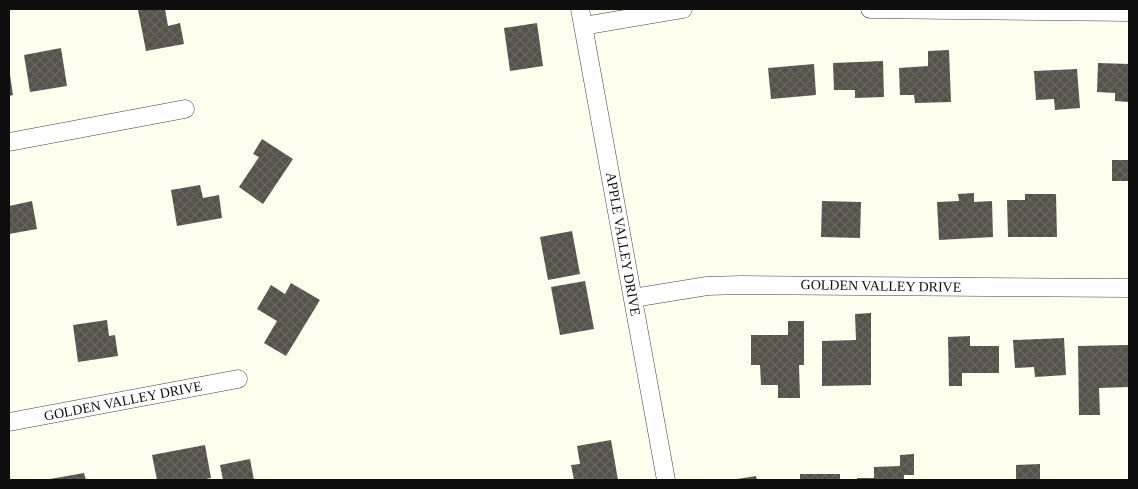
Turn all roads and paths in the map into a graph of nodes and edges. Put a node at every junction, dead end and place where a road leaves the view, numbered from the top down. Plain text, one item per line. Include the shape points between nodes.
1 (580, 9) edge
2 (683, 9) edge
3 (870, 9) edge
4 (1129, 12) edge
5 (583, 26) junction
6 (185, 109) dead end
7 (9, 142) edge
8 (1129, 288) edge
9 (633, 298) junction
10 (238, 379) dead end
11 (9, 422) edge
12 (666, 480) edge

1 - 5 street, APPLE VALLEY DRIVE
2 - 5 street
3 - 4 street
5 - 9 street, APPLE VALLEY DRIVE
6 - 7 street
8 - 9 street, GOLDEN VALLEY DRIVE via 741,285 707,286
9 - 12 street, APPLE VALLEY DRIVE
10 - 11 street, GOLDEN VALLEY DRIVE

